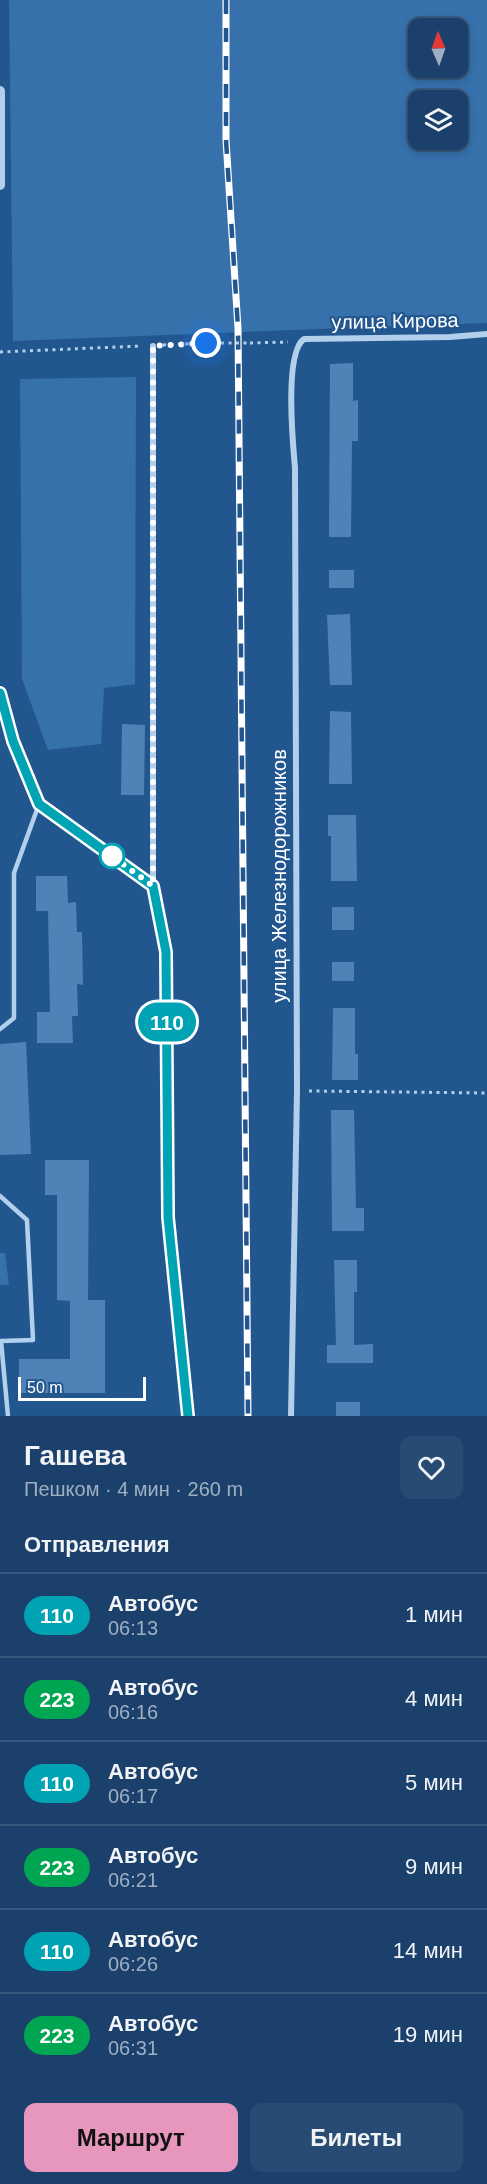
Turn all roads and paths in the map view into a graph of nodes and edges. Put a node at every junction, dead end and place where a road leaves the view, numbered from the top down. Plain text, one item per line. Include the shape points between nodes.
1 (0, 91) edge
2 (1, 128) edge
3 (0, 185) edge
4 (487, 334) edge
5 (304, 339) joint
6 (288, 342) dead end
7 (153, 346) junction
8 (0, 352) edge
9 (0, 693) edge
10 (39, 804) junction
11 (153, 886) junction
12 (0, 1029) edge
13 (297, 1091) junction
14 (487, 1093) edge
15 (0, 1196) edge
16 (8, 1416) edge
17 (188, 1416) edge
18 (291, 1416) edge

1 - 2 street
2 - 3 street
4 - 5 street, улица Кирова
5 - 13 street, улица Железнодорожников via 295,358 291,406 295,468
6 - 7 path, bridge
7 - 8 path
7 - 11 street
9 - 10 street via 13,741
10 - 11 street
10 - 12 lane via 14,873 14,1018
11 - 17 street via 166,952 168,1217
13 - 14 path
13 - 18 street, улица Железнодорожников
15 - 16 lane via 27,1220 33,1340 1,1341

